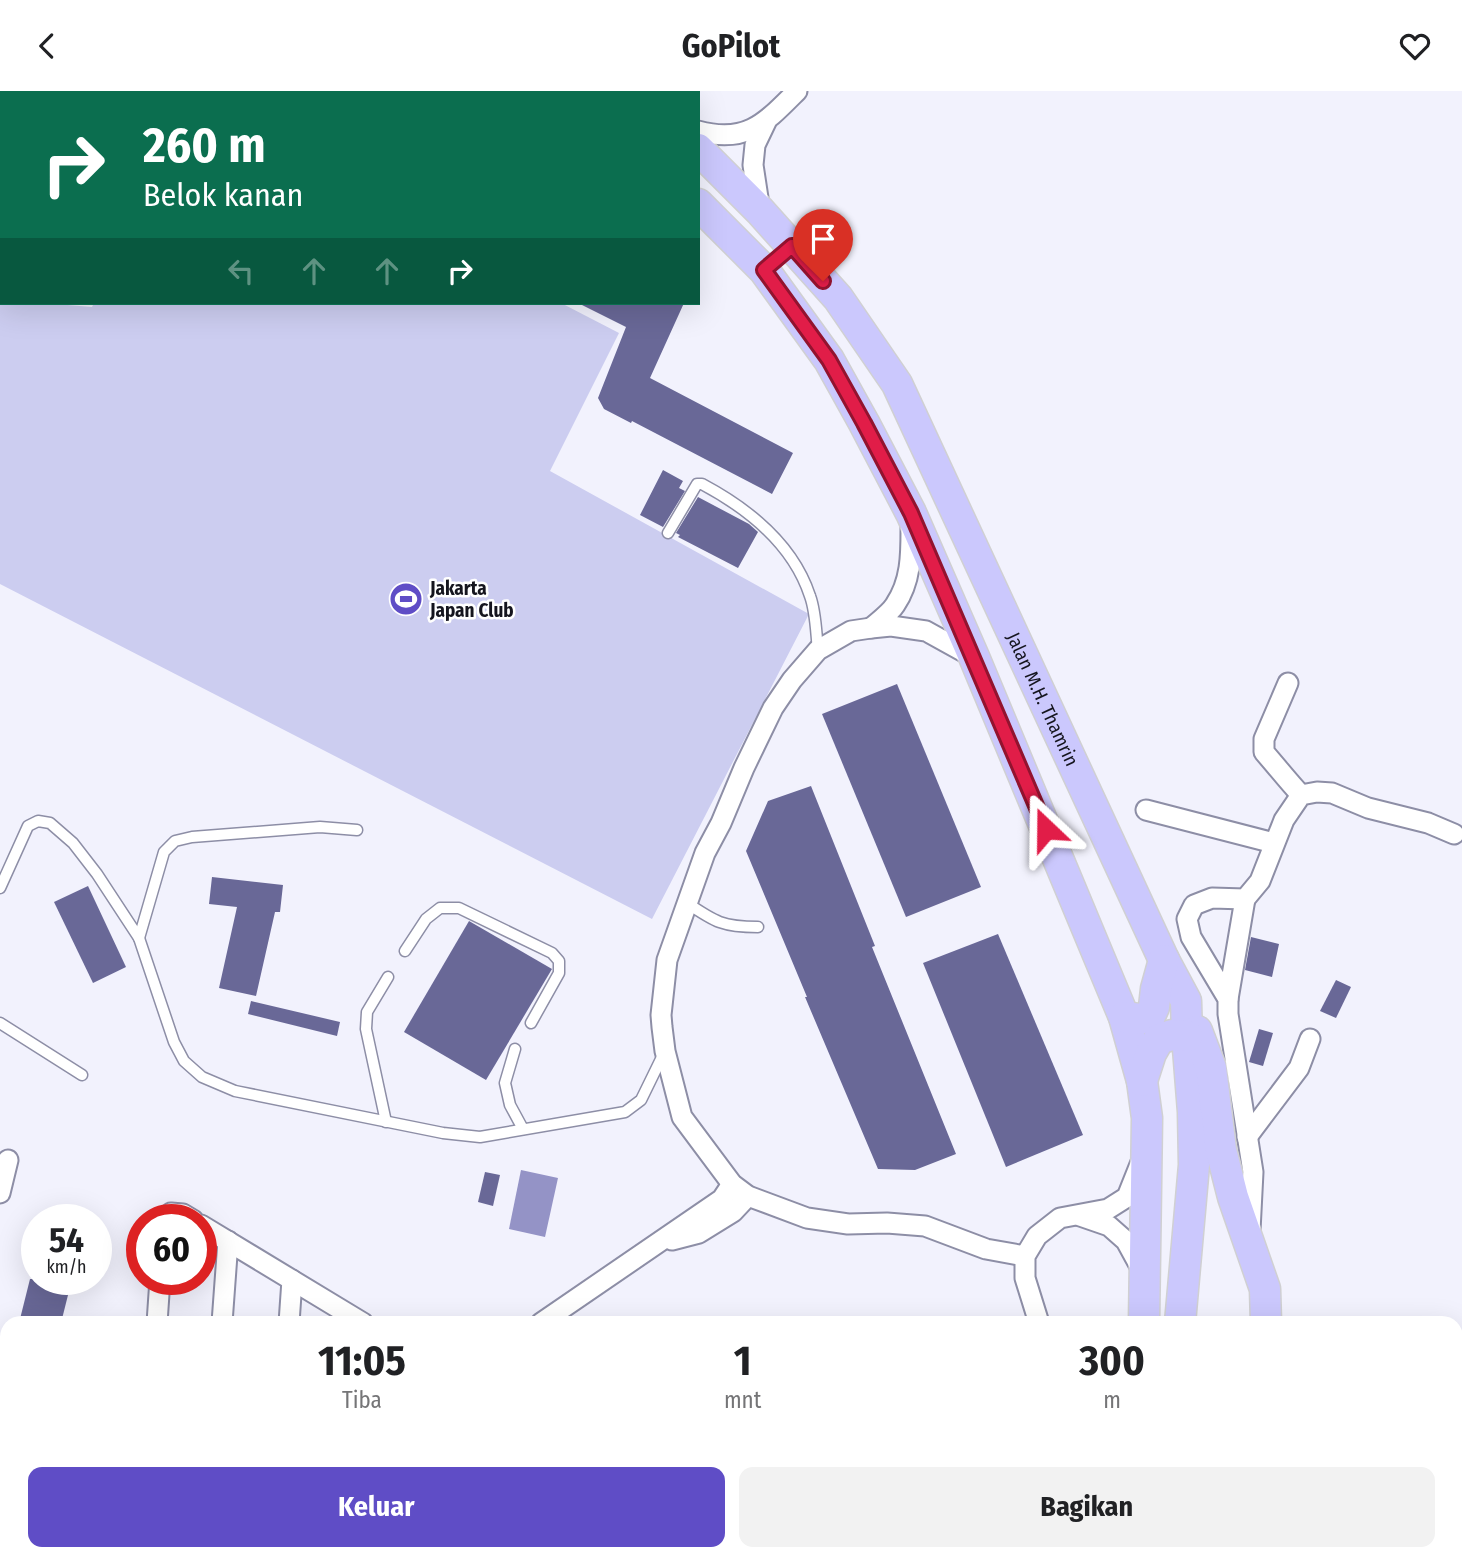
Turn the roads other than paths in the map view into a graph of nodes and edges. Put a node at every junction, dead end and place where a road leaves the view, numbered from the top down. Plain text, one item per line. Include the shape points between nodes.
1 (797, 91) edge
2 (766, 122) junction
3 (700, 132) edge
4 (700, 151) edge
5 (700, 206) edge
6 (760, 211) junction
7 (792, 246) junction
8 (764, 270) junction
9 (911, 513) junction
10 (668, 533) dead end
11 (871, 628) junction
12 (818, 650) junction
13 (974, 657) junction
14 (1288, 683) dead end
15 (1301, 795) junction
16 (1146, 810) dead end
17 (357, 830) dead end
18 (1454, 834) dead end
19 (1274, 842) junction
20 (0, 888) edge
21 (1245, 899) junction
22 (687, 903) junction
23 (758, 927) dead end
24 (139, 938) junction
25 (405, 951) dead end
26 (1164, 960) junction
27 (388, 977) dead end
28 (1228, 999) junction
29 (1186, 1001) junction
30 (1124, 1017) junction
31 (0, 1023) edge
32 (531, 1023) dead end
33 (1187, 1035) junction
34 (1310, 1039) dead end
35 (515, 1049) dead end
36 (665, 1051) junction
37 (82, 1075) dead end
38 (1142, 1080) junction
39 (386, 1122) junction
40 (523, 1129) junction
41 (1247, 1137) junction
42 (1147, 1145) junction
43 (8, 1160) dead end
44 (732, 1184) junction
45 (0, 1193) edge
46 (748, 1196) junction
47 (1079, 1216) junction
48 (217, 1234) edge
49 (228, 1241) junction
50 (658, 1244) junction
51 (1250, 1246) junction
52 (1026, 1256) junction
53 (1146, 1278) junction
54 (292, 1280) junction
55 (159, 1295) edge
56 (157, 1316) edge
57 (223, 1316) edge
58 (289, 1316) edge
59 (351, 1316) edge
60 (551, 1316) edge
61 (1037, 1316) edge
62 (1138, 1316) edge
63 (1144, 1316) edge
64 (1181, 1316) edge
65 (1266, 1316) edge

1 - 2 street
2 - 3 street via 743,133
2 - 6 street via 755,145 753,165
4 - 6 main road, Jalan M.H. Thamrin
5 - 8 main road
6 - 7 main road, Jalan M.H. Thamrin
7 - 8 main road
7 - 26 main road, Jalan M.H. Thamrin via 838,298 897,384
8 - 9 main road via 829,360
9 - 11 street via 907,583 895,606
9 - 13 main road
10 - 12 lane via 697,484 758,521 793,562 811,597
11 - 12 street via 851,631
11 - 13 street via 926,631
12 - 22 street via 773,708 705,853
13 - 30 main road
14 - 15 street via 1264,739 1264,753
15 - 18 street via 1332,793
15 - 19 street
16 - 19 street
17 - 24 lane via 320,827 174,841 164,852
19 - 21 street via 1260,881
20 - 24 lane via 28,826 38,821 50,823 97,874
21 - 28 street
21 - 28 street via 1212,898 1194,905 1187,919 1191,937
22 - 23 lane via 713,921
22 - 36 street via 667,960 661,1014
24 - 39 lane via 174,1042 184,1061 202,1077 235,1091
25 - 32 lane via 426,919 440,908 459,908 552,953 559,961 559,974
26 - 29 main road, Jalan M.H. Thamrin
26 - 30 main road via 1150,1016
27 - 39 lane via 368,1012 366,1029
28 - 41 street
29 - 33 main road, Jalan M.H. Thamrin
29 - 51 main road via 1211,1068 1221,1150
30 - 38 main road
31 - 37 lane
33 - 38 main road via 1159,1039
33 - 64 main road, Jalan M.H. Thamrin via 1194,1165
34 - 41 street via 1299,1068
35 - 40 lane via 505,1083
36 - 40 lane via 641,1100 625,1112
36 - 44 street via 682,1117
38 - 42 main road
39 - 40 lane via 481,1137
41 - 51 street via 1252,1172
42 - 47 street via 1127,1197 1108,1209
42 - 53 main road
43 - 45 street
44 - 46 street
44 - 50 street via 722,1199
46 - 50 street via 733,1212 699,1233
46 - 52 street via 807,1218 925,1226 986,1249
47 - 52 street via 1060,1218 1037,1236
47 - 53 street via 1109,1226 1126,1241
48 - 49 street
49 - 54 street
49 - 57 street
50 - 60 street
51 - 65 main road via 1265,1289
52 - 61 street via 1025,1278
53 - 62 main road
53 - 63 main road
54 - 58 street
54 - 59 street
55 - 56 street

